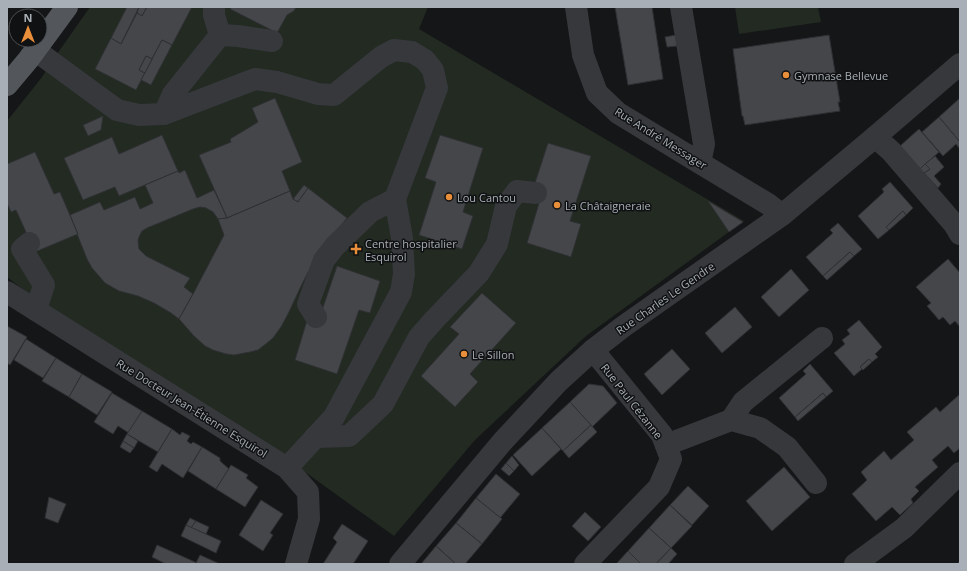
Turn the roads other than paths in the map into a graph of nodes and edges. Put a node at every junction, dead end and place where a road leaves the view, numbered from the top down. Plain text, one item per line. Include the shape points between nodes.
1 (67, 7) edge
2 (214, 7) edge
3 (576, 7) edge
4 (681, 7) edge
5 (220, 35) junction
6 (272, 41) dead end
7 (35, 50) junction
8 (960, 64) edge
9 (7, 85) edge
10 (164, 114) junction
11 (875, 137) junction
12 (700, 164) junction
13 (536, 193) dead end
14 (394, 199) junction
15 (782, 215) junction
16 (960, 234) edge
17 (29, 243) dead end
18 (7, 292) edge
19 (36, 310) junction
20 (316, 317) dead end
21 (822, 338) dead end
22 (593, 350) junction
23 (731, 420) junction
24 (315, 438) junction
25 (666, 446) junction
26 (287, 468) junction
27 (960, 472) edge
28 (816, 483) dead end
29 (296, 564) edge
30 (400, 564) edge
31 (585, 564) edge
32 (855, 564) edge

1 - 7 main road
2 - 5 street
3 - 12 street, Rue André Messager via 583,55 597,93 618,113
4 - 12 street via 704,144
5 - 6 street
5 - 10 street via 173,94
7 - 9 main road
7 - 10 street via 117,110 139,115
8 - 11 street, Rue Charles Le Gendre
10 - 14 street via 255,79 334,96 381,57 394,50 412,52 425,60 433,70 437,88
11 - 15 street, Rue Charles Le Gendre
11 - 16 street via 891,151
12 - 15 street, Rue André Messager
13 - 24 street via 517,191 506,206 497,244 479,273 419,337 383,404 349,436
14 - 20 street via 370,212 324,260 308,304
14 - 24 street via 402,238 404,274 401,292 334,417
15 - 22 street, Rue Charles Le Gendre
17 - 19 street via 22,249 44,285
18 - 19 street, Rue Docteur Jean-Étienne Esquirol
19 - 26 street, Rue Docteur Jean-Étienne Esquirol
21 - 23 street via 743,402
22 - 25 street, Rue Paul Cézanne via 662,435
22 - 30 street, Rue Charles Le Gendre via 559,381 502,441
23 - 25 street
23 - 28 street via 760,428 787,447
24 - 26 street
25 - 31 street, Rue Paul Cézanne via 671,459 660,487
26 - 29 street, Rue Docteur Jean-Étienne Esquirol via 308,492 309,519
27 - 32 street via 904,528

